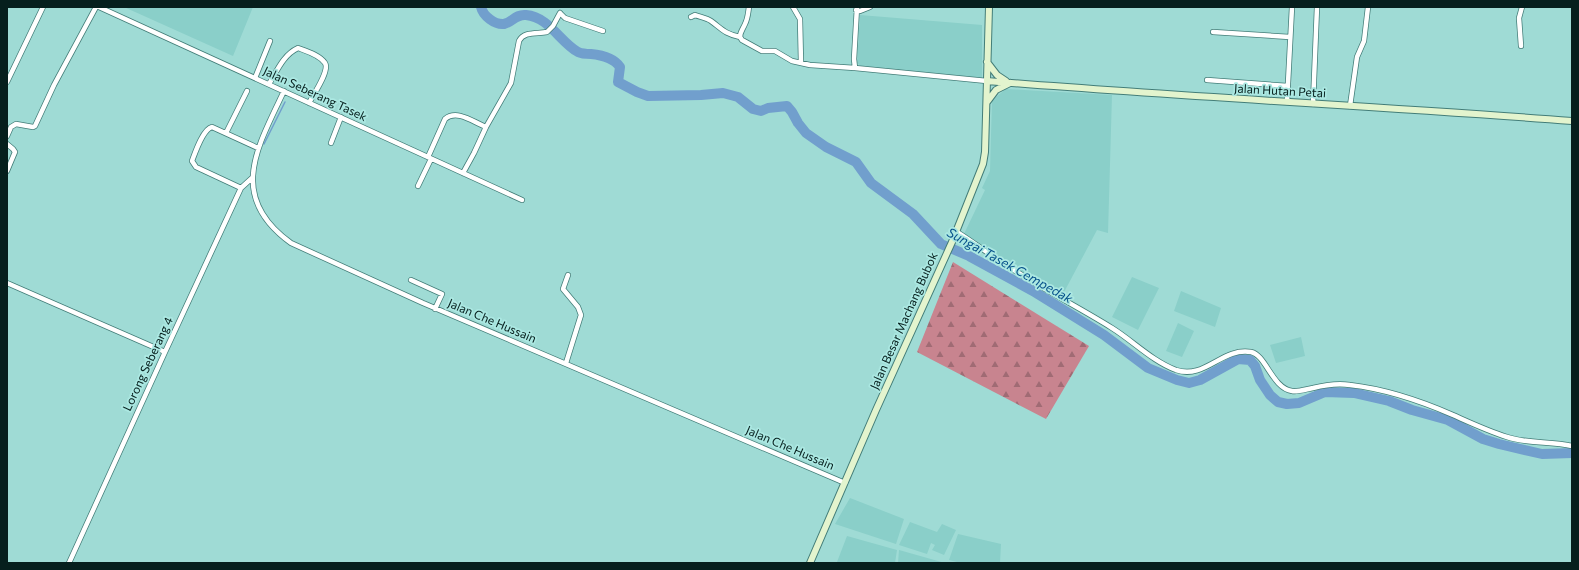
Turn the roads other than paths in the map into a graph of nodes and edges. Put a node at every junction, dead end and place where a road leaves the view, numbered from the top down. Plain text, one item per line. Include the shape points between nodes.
1 (43, 7) edge
2 (97, 7) edge
3 (559, 7) edge
4 (749, 7) edge
5 (793, 7) edge
6 (870, 7) edge
7 (989, 7) edge
8 (1292, 7) edge
9 (1317, 7) edge
10 (1368, 7) edge
11 (1522, 7) edge
12 (857, 9) edge
13 (560, 13) junction
14 (691, 17) dead end
15 (603, 31) dead end
16 (1213, 32) dead end
17 (740, 37) junction
18 (1290, 38) junction
19 (270, 41) dead end
20 (1521, 46) dead end
21 (987, 62) junction
22 (801, 63) junction
23 (855, 68) junction
24 (255, 78) junction
25 (1207, 80) dead end
26 (987, 81) junction
27 (7, 82) edge
28 (1010, 82) junction
29 (269, 84) junction
30 (1288, 86) junction
31 (284, 91) junction
32 (247, 92) dead end
33 (1287, 102) junction
34 (309, 103) junction
35 (986, 104) junction
36 (1313, 104) junction
37 (1350, 106) junction
38 (341, 117) junction
39 (1572, 122) edge
40 (486, 127) junction
41 (226, 133) junction
42 (7, 136) edge
43 (331, 143) dead end
44 (7, 144) edge
45 (258, 148) junction
46 (429, 158) junction
47 (7, 171) edge
48 (463, 173) junction
49 (252, 178) junction
50 (418, 186) dead end
51 (241, 188) junction
52 (522, 200) dead end
53 (956, 232) junction
54 (568, 275) dead end
55 (411, 280) dead end
56 (7, 283) edge
57 (435, 309) junction
58 (165, 352) junction
59 (566, 363) junction
60 (1572, 446) edge
61 (845, 483) junction
62 (69, 563) edge
63 (810, 563) edge

1 - 27 street
2 - 24 street, Jalan Seberang Tasek
2 - 42 street via 54,85 35,126 16,124 11,127
3 - 13 street
4 - 17 street
5 - 22 street via 800,19
6 - 12 street via 866,10
7 - 21 main road
8 - 18 street
9 - 36 street
10 - 37 street via 1364,41 1357,57
11 - 20 street via 1519,18
12 - 23 street
13 - 15 street via 565,18
13 - 40 street via 547,32 521,37 511,83
14 - 17 street via 695,15 710,21 729,35
16 - 18 street
17 - 22 street via 754,48 775,51
18 - 30 street
19 - 24 street
21 - 26 main road
21 - 28 main road via 997,75
22 - 23 street via 810,66
23 - 26 street
24 - 29 street, Jalan Seberang Tasek
25 - 30 street
26 - 28 main road, Jalan Hutan Petai
26 - 35 main road, Jalan Besar Machang Bubok
28 - 33 main road, Jalan Hutan Petai via 1146,94
28 - 35 main road via 996,90
29 - 31 street, Jalan Seberang Tasek
29 - 34 street via 286,55 298,48 312,54 325,62 326,66
30 - 33 street
31 - 34 street, Jalan Seberang Tasek
31 - 45 street, Jalan Che Hussain
32 - 41 street
33 - 36 main road, Jalan Hutan Petai
34 - 38 street, Jalan Seberang Tasek
35 - 53 main road, Jalan Besar Machang Bubok via 983,164
36 - 37 main road, Jalan Hutan Petai
37 - 39 main road, Jalan Hutan Petai
38 - 43 street
38 - 46 street, Jalan Seberang Tasek
40 - 46 street via 464,117 450,115 445,119
40 - 48 street
41 - 45 street
41 - 51 street via 212,127 207,129 192,161 193,164
44 - 47 street via 15,152
45 - 49 street, Jalan Che Hussain
46 - 48 street, Jalan Seberang Tasek
46 - 50 street
48 - 52 street, Jalan Seberang Tasek
49 - 51 street, Lorong Seberang 4
49 - 57 street, Jalan Che Hussain via 254,193 263,216 291,243
51 - 58 street, Lorong Seberang 4
53 - 60 street via 1175,369 1196,372 1222,357 1250,352 1256,354 1276,381 1292,391 1330,384 1349,384 1401,396 1510,438
53 - 61 main road, Jalan Besar Machang Bubok
54 - 59 street via 563,289 578,307 581,315
55 - 57 street via 442,294
56 - 58 street
57 - 59 street, Jalan Che Hussain
58 - 62 street, Lorong Seberang 4
59 - 61 street, Jalan Che Hussain
61 - 63 main road, Jalan Besar Machang Bubok

